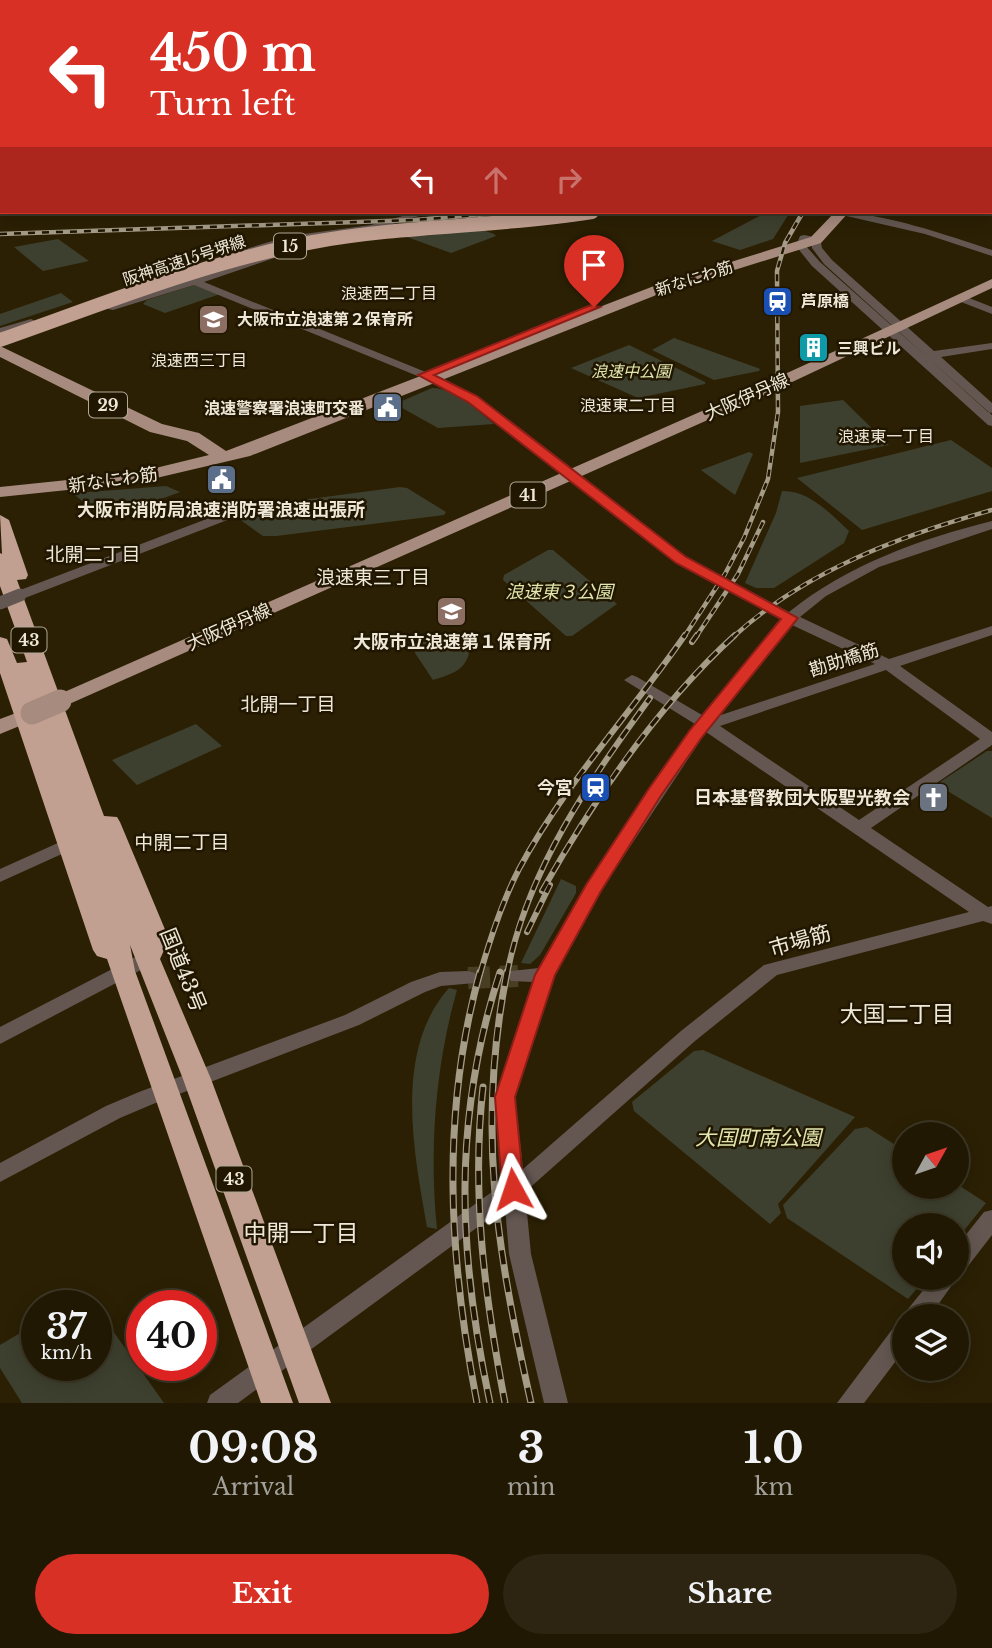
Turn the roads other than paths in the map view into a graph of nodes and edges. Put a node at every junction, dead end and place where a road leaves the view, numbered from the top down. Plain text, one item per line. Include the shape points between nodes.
1 (420, 214) edge
2 (529, 214) edge
3 (556, 214) edge
4 (579, 214) edge
5 (836, 214) edge
6 (847, 214) edge
7 (373, 227) junction
8 (392, 228) junction
9 (807, 241) junction
10 (992, 253) edge
11 (173, 273) junction
12 (196, 281) junction
13 (992, 283) edge
14 (960, 299) junction
15 (992, 311) edge
16 (895, 329) junction
17 (0, 338) edge
18 (992, 346) edge
19 (0, 351) edge
20 (931, 355) junction
21 (427, 377) junction
22 (986, 406) edge
23 (992, 422) edge
24 (220, 455) junction
25 (573, 475) junction
26 (0, 483) edge
27 (0, 492) edge
28 (225, 516) dead end
29 (0, 520) edge
30 (992, 525) edge
31 (0, 559) edge
32 (11, 597) edge
33 (790, 618) junction
34 (992, 630) edge
35 (0, 643) edge
36 (889, 665) junction
37 (632, 680) dead end
38 (63, 700) junction
39 (28, 715) junction
40 (706, 724) junction
41 (0, 727) edge
42 (992, 739) edge
43 (859, 828) junction
44 (69, 844) junction
45 (0, 876) edge
46 (991, 915) edge
47 (149, 957) junction
48 (120, 965) junction
49 (545, 975) junction
50 (518, 976) tunnel mouth
51 (468, 978) tunnel mouth
52 (0, 1036) edge
53 (197, 1079) junction
54 (165, 1090) junction
55 (0, 1173) edge
56 (513, 1189) junction
57 (992, 1219) edge
58 (969, 1249) edge
59 (937, 1290) edge
60 (925, 1304) edge
61 (892, 1348) edge
62 (296, 1350) junction
63 (265, 1369) junction
64 (219, 1403) edge
65 (277, 1403) edge
66 (315, 1403) edge
67 (556, 1403) edge
68 (849, 1403) edge

1 - 7 street
2 - 8 highway, bridge
3 - 8 highway, 阪神高速15号堺線 / 15, bridge
4 - 17 highway, 阪神高速15号堺線 / 15, bridge via 339,237 292,246
5 - 9 main road, 新なにわ筋
6 - 10 street
7 - 11 street via 268,244
7 - 12 street
8 - 17 highway, 阪神高速15号堺線 / 15, bridge via 256,250
9 - 16 street via 817,264
9 - 21 main road, 新なにわ筋 via 659,289
11 - 12 street
11 - 17 street
12 - 17 street
12 - 21 street
13 - 14 main road, 大阪伊丹線 / 41
14 - 15 street
14 - 16 main road, 大阪伊丹線 / 41
16 - 20 street
16 - 22 street
16 - 25 main road, 大阪伊丹線 / 41
18 - 20 street
19 - 24 main road, 29 via 156,428 193,437
20 - 22 street
21 - 24 main road, 新なにわ筋 via 302,430
21 - 25 street via 473,399
22 - 23 street
24 - 26 main road, 新なにわ筋 via 121,473
24 - 27 main road, 新なにわ筋 via 135,478
25 - 33 street via 681,560
25 - 38 main road, 大阪伊丹線 / 41
28 - 32 street
29 - 32 highway
30 - 33 street via 874,564 821,593
31 - 47 highway, 国道43号 / 43 via 112,871
32 - 38 highway
32 - 48 highway, 43
33 - 36 street
33 - 40 street
34 - 36 street, 勘助橋筋
35 - 39 highway
36 - 40 street, 勘助橋筋
36 - 42 street
37 - 40 street
38 - 39 main road, 大阪伊丹線 / 41, bridge
38 - 47 highway via 157,939
39 - 41 main road, 大阪伊丹線 / 41
39 - 44 highway
40 - 43 street
40 - 49 street via 592,890
42 - 43 street
43 - 46 street
44 - 45 street
44 - 48 highway via 104,948
46 - 56 street, 市場筋 via 771,970
47 - 48 street
47 - 53 highway, 国道43号 / 43
48 - 52 street
48 - 54 highway, 43
49 - 50 street
49 - 56 street via 505,1097
51 - 53 street via 440,979 418,987 352,1020
53 - 54 street
53 - 62 highway, 国道43号 / 43
54 - 55 street via 113,1112
54 - 63 highway, 43
56 - 62 street, 市場筋
56 - 67 street via 520,1254
57 - 58 street
59 - 60 street
61 - 68 street
62 - 63 street, 市場筋
62 - 66 highway, 国道43号 / 43
63 - 64 street, 市場筋
63 - 65 highway, 43

